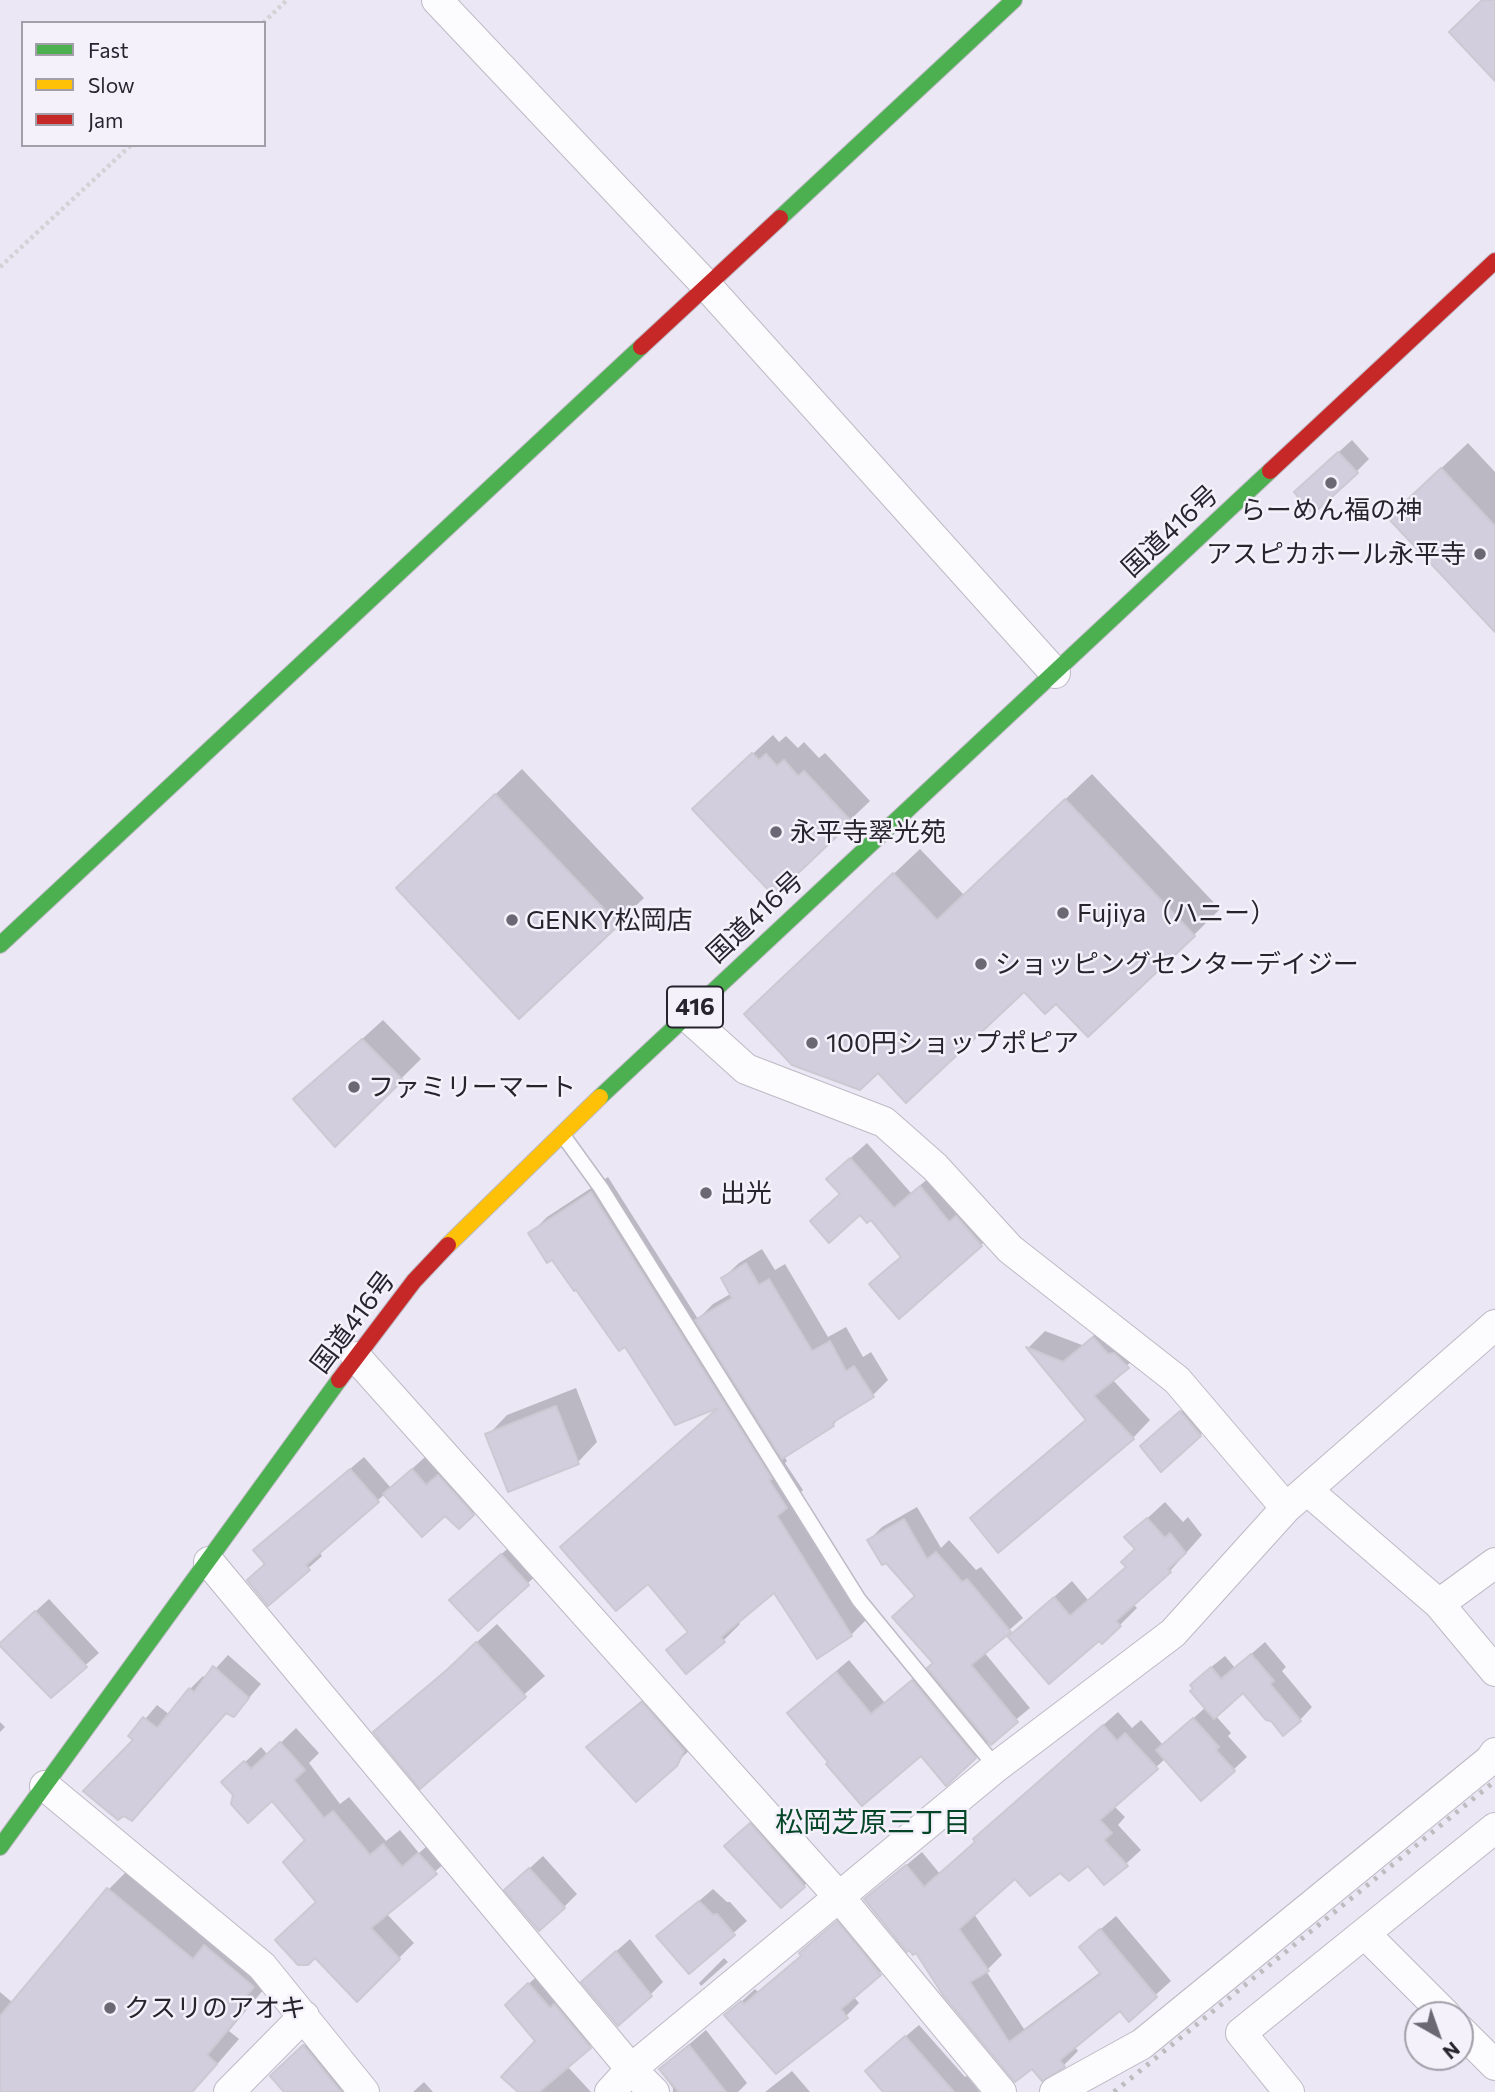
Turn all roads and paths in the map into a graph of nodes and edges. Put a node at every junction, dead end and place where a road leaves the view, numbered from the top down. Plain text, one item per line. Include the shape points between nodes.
1 (287, 0) edge
2 (436, 0) edge
3 (1014, 0) edge
4 (264, 21) edge
5 (129, 147) edge
6 (1495, 261) edge
7 (0, 267) edge
8 (707, 286) junction
9 (1055, 673) junction
10 (0, 945) edge
11 (686, 1015) junction
12 (561, 1133) junction
13 (1495, 1325) edge
14 (356, 1357) junction
15 (1297, 1499) junction
16 (209, 1562) junction
17 (1495, 1563) edge
18 (1439, 1604) junction
19 (1495, 1671) edge
20 (1495, 1752) edge
21 (996, 1767) junction
22 (45, 1786) junction
23 (1495, 1828) edge
24 (0, 1847) edge
25 (840, 1898) junction
26 (1365, 1934) junction
27 (1432, 2001) edge
28 (304, 2016) junction
29 (1474, 2044) edge
30 (1495, 2065) edge
31 (631, 2070) junction
32 (229, 2092) edge
33 (364, 2092) edge
34 (610, 2092) edge
35 (654, 2092) edge
36 (1001, 2092) edge
37 (1055, 2092) edge
38 (1289, 2092) edge

1 - 4 path
2 - 8 street
3 - 8 main road
5 - 7 path
6 - 9 main road, 国道416号 / 416
8 - 9 street
8 - 10 main road
9 - 11 main road, 国道416号 / 416
11 - 12 main road, 国道416号 / 416
11 - 15 street via 746,1069 884,1122 935,1167 1010,1249 1178,1380
12 - 14 main road, 国道416号 / 416 via 457,1234
12 - 21 lane via 601,1188 859,1600
13 - 15 street
14 - 16 main road, 国道416号 / 416
14 - 25 street
15 - 18 street
15 - 21 street via 1173,1633
16 - 22 main road, 国道416号 / 416
16 - 31 street
17 - 18 street
18 - 19 street
20 - 37 street via 1142,2044
21 - 25 street
22 - 24 main road, 国道416号 / 416
22 - 28 street via 262,1966
23 - 26 street
25 - 31 street
25 - 36 street
26 - 27 street
26 - 38 street via 1241,2033
28 - 32 street
28 - 33 street
29 - 30 street
31 - 34 street
31 - 35 street

